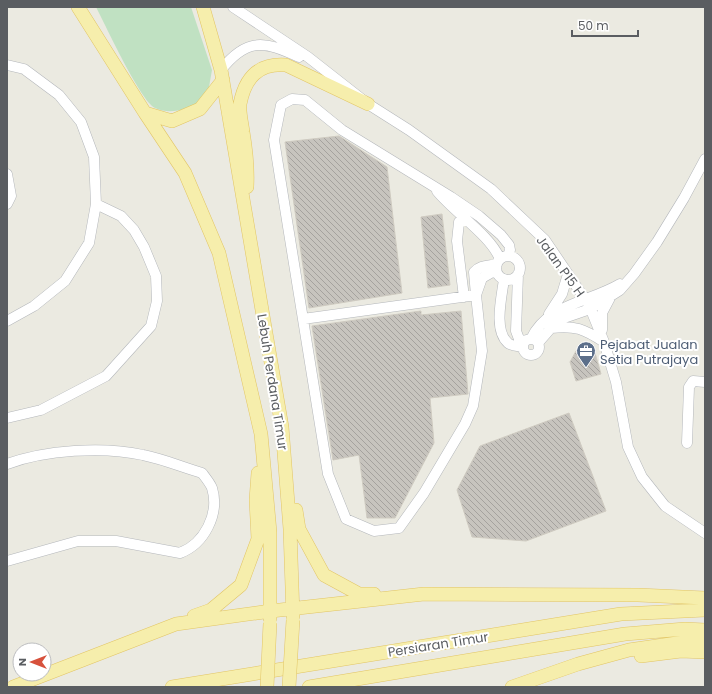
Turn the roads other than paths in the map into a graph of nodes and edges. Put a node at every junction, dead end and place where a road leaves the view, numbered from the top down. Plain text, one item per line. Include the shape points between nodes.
1 (68, 7) edge
2 (78, 7) edge
3 (203, 7) edge
4 (233, 7) edge
5 (88, 25) junction
6 (7, 65) edge
7 (321, 68) junction
8 (222, 75) junction
9 (368, 104) junction
10 (145, 113) junction
11 (705, 159) edge
12 (7, 174) edge
13 (434, 187) junction
14 (7, 204) edge
15 (96, 204) junction
16 (454, 210) junction
17 (246, 215) junction
18 (465, 220) junction
19 (457, 241) junction
20 (500, 262) junction
21 (518, 274) junction
22 (568, 274) junction
23 (504, 279) junction
24 (574, 284) junction
25 (607, 294) junction
26 (476, 295) junction
27 (464, 297) junction
28 (588, 305) junction
29 (547, 318) junction
30 (303, 319) junction
31 (7, 321) edge
32 (550, 328) junction
33 (603, 339) junction
34 (529, 342) junction
35 (705, 382) edge
36 (7, 418) edge
37 (282, 427) junction
38 (261, 434) junction
39 (687, 443) dead end
40 (7, 464) edge
41 (665, 506) junction
42 (705, 527) edge
43 (705, 533) edge
44 (7, 560) edge
45 (424, 594) junction
46 (705, 598) edge
47 (705, 610) edge
48 (293, 614) junction
49 (270, 617) junction
50 (176, 624) junction
51 (705, 630) edge
52 (705, 639) edge
53 (705, 652) edge
54 (578, 664) junction
55 (13, 687) edge
56 (172, 687) edge
57 (267, 687) edge
58 (289, 687) edge
59 (310, 687) edge
60 (512, 687) edge

1 - 5 main road
2 - 5 main road
3 - 8 main road, Lebuh Perdana Timur
4 - 7 street, Jalan P15 H
5 - 10 main road, Lebuh Perdana Timur
6 - 15 street via 24,69 58,96 81,122 94,157
7 - 8 street, Jalan P15 H via 267,44 250,45 227,63
7 - 9 street, Jalan P15 H
8 - 10 main road via 200,109 172,121
8 - 17 main road, Lebuh Perdana Timur
9 - 17 main road via 286,65 269,66 254,73 240,105 248,179
9 - 22 street, Jalan P15 H via 491,189 545,240
10 - 38 main road, Lebuh Perdana Timur via 185,173 219,253
11 - 25 street via 657,242 630,278
12 - 14 street via 11,196
13 - 16 street
13 - 20 street via 478,216 509,244 510,250
13 - 30 street via 342,130 305,100 292,99 282,105 274,140
15 - 31 street via 89,243 65,281 34,306
15 - 36 street via 121,216 134,230 144,247 156,276 158,301 151,326 106,376 41,410
16 - 18 street
16 - 19 street via 454,231
17 - 37 main road, Lebuh Perdana Timur
18 - 19 street via 459,222
18 - 20 street via 490,242
19 - 27 street
20 - 21 street via 518,262
20 - 23 street via 498,274
20 - 26 street via 477,268 474,272
21 - 23 street via 512,279
21 - 34 street via 516,331 519,339
22 - 24 street, Jalan P15 H
22 - 29 street via 558,301
23 - 34 street via 500,318 502,336 509,344
24 - 25 street
24 - 28 street, Jalan P15 H
25 - 28 street
25 - 33 street via 602,313
26 - 27 street
26 - 30 street via 482,351 473,406 424,493 399,528 374,531 346,519 328,474
27 - 30 street
28 - 29 street via 563,308
28 - 32 street via 558,320
28 - 33 street, Jalan P15 H
29 - 34 street via 535,330
32 - 33 street via 568,326
32 - 34 street
33 - 41 street, Jalan P15 H via 616,382 628,447 642,477
35 - 39 street via 693,381 689,387
37 - 45 main road via 299,529 324,575 359,594
37 - 48 main road, Lebuh Perdana Timur
38 - 49 main road, Lebuh Perdana Timur via 270,532
38 - 50 main road via 256,500 258,539 241,585 211,610
40 - 44 street via 54,453 106,451 142,455 202,472 212,488 213,504 209,524 201,540 180,553 116,541 78,541
41 - 42 street, Jalan P15 H
41 - 43 street, Jalan P15 H
45 - 46 main road via 638,595
45 - 48 main road
47 - 56 main road, Persiaran Timur via 621,614
48 - 49 main road
48 - 58 main road, Lebuh Perdana Timur, bridge
49 - 50 main road
49 - 57 main road, Lebuh Perdana Timur, bridge
50 - 55 main road
51 - 59 main road, Persiaran Timur via 625,634
52 - 54 main road via 629,650
53 - 54 main road via 680,651
54 - 60 main road

